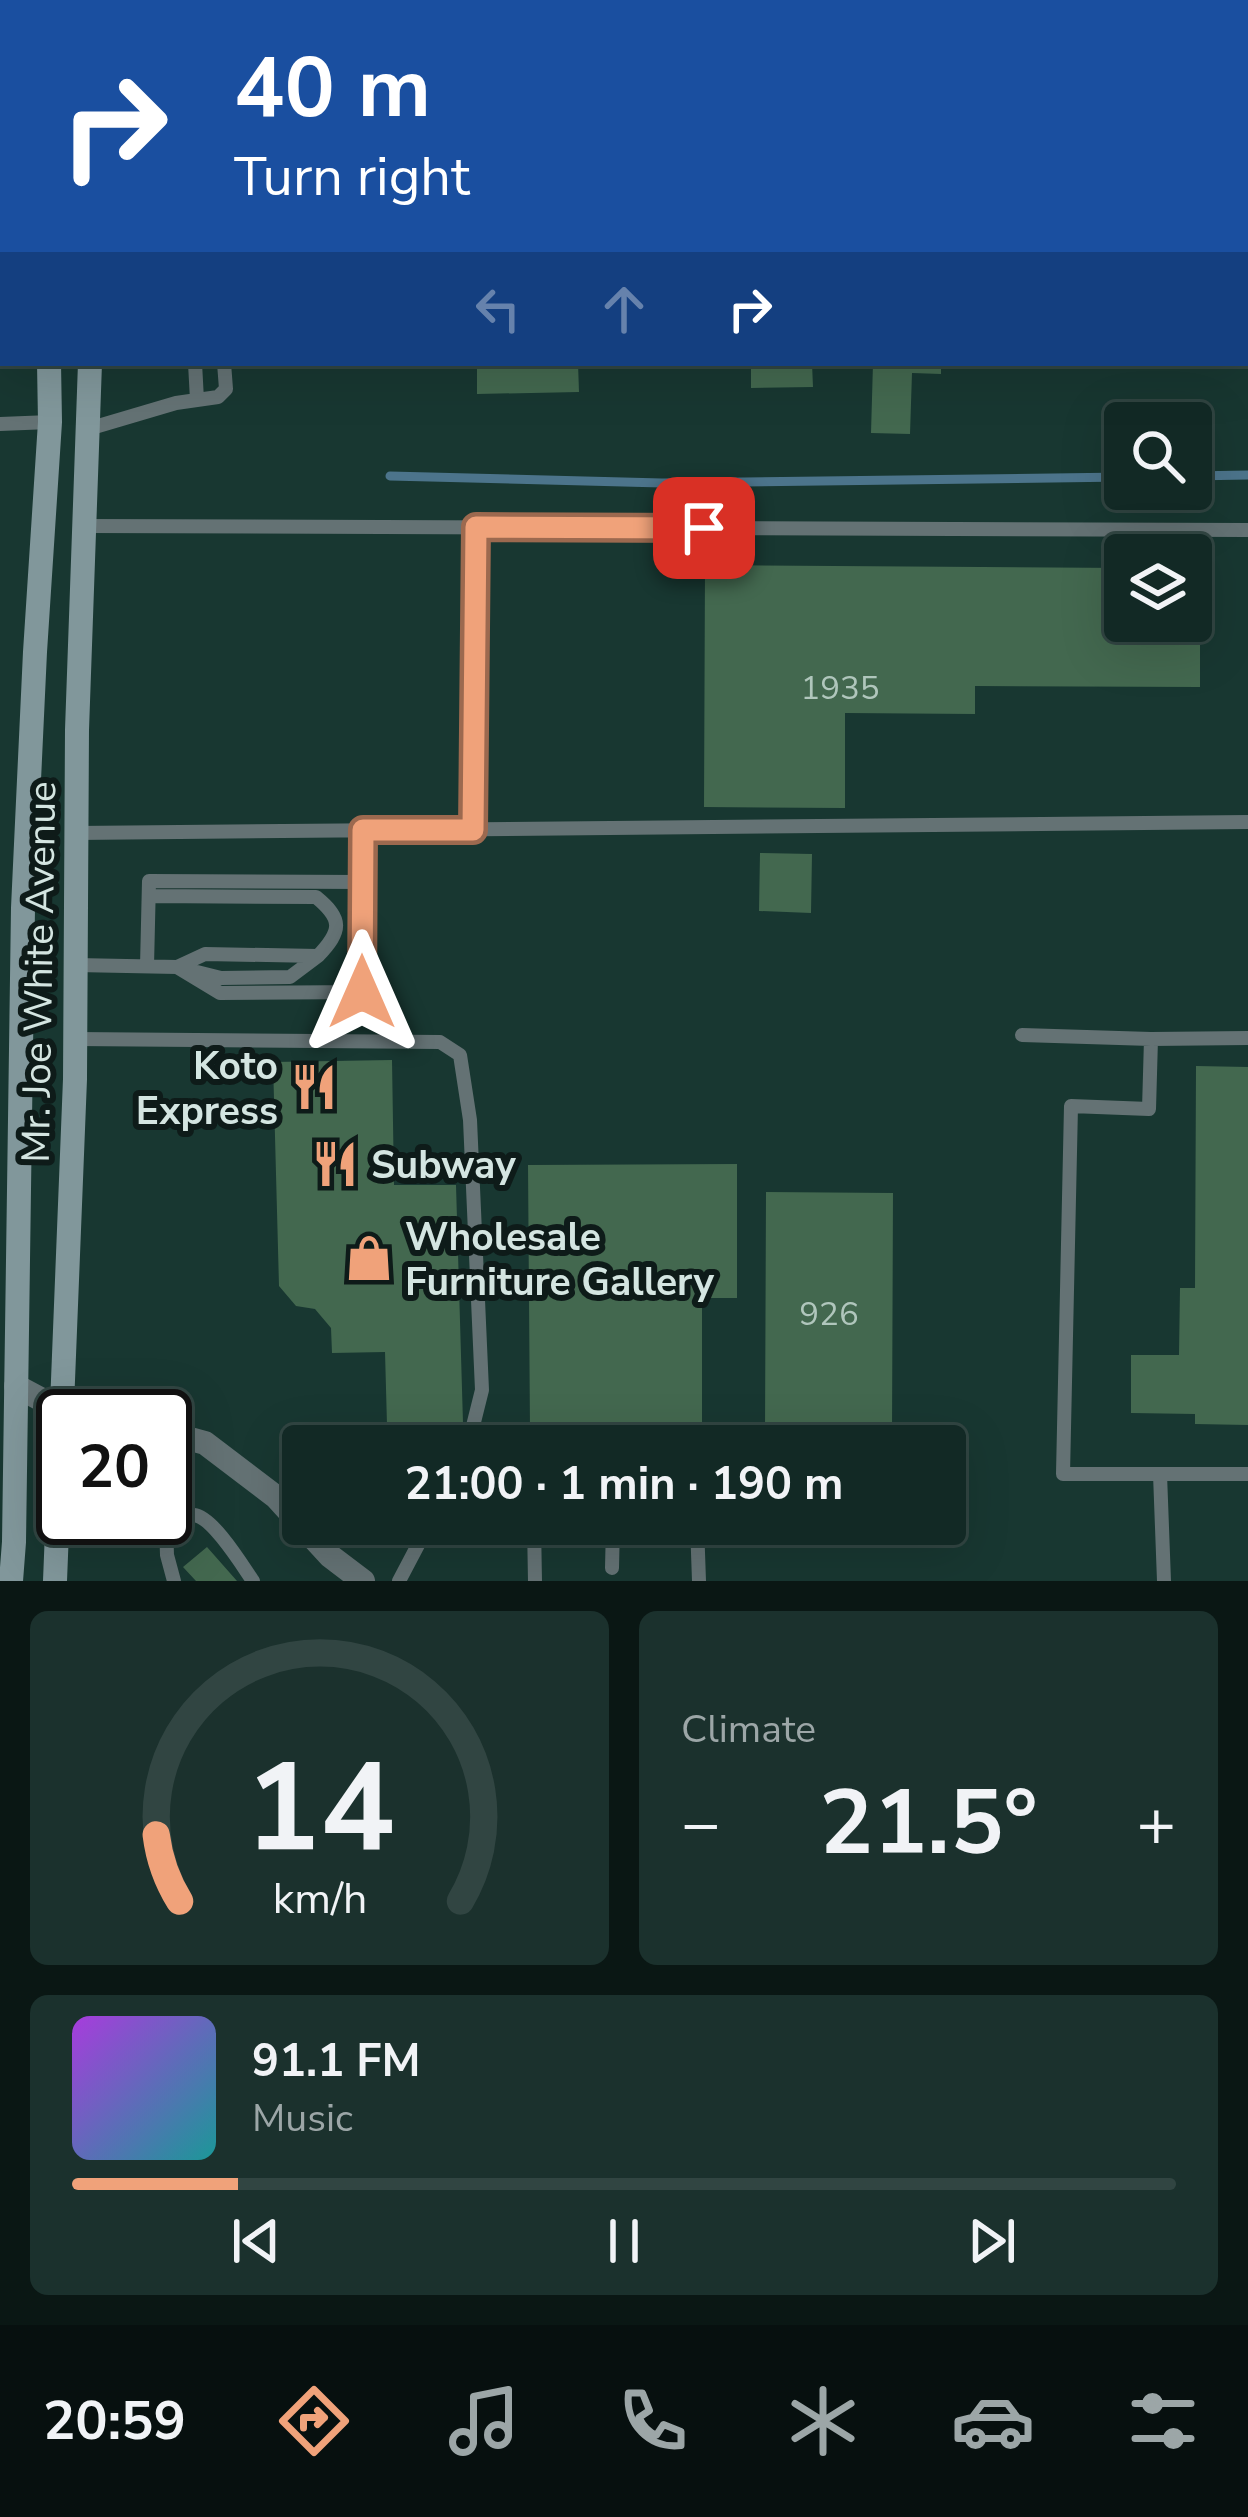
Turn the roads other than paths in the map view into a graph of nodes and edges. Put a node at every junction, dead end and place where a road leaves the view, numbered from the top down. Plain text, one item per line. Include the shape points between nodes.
1 (50, 366) edge
2 (90, 366) edge
3 (195, 366) edge
4 (224, 366) edge
5 (197, 400) junction
6 (50, 422) junction
7 (0, 424) edge
8 (88, 429) junction
9 (84, 526) junction
10 (476, 527) junction
11 (1248, 530) edge
12 (1248, 822) edge
13 (363, 830) junction
14 (473, 830) junction
15 (76, 833) junction
16 (362, 882) junction
17 (149, 896) junction
18 (318, 956) junction
19 (76, 964) junction
20 (147, 966) junction
21 (177, 967) junction
22 (11, 1030) edge
23 (1022, 1036) dead end
24 (1248, 1038) edge
25 (75, 1039) junction
26 (1150, 1040) junction
27 (8, 1384) edge
28 (63, 1389) edge
29 (36, 1398) edge
30 (473, 1425) edge
31 (192, 1439) edge
32 (1160, 1474) junction
33 (1248, 1474) edge
34 (56, 1545) edge
35 (418, 1545) edge
36 (535, 1545) edge
37 (613, 1545) edge
38 (698, 1545) edge
39 (612, 1568) dead end
40 (0, 1580) edge
41 (10, 1580) edge
42 (55, 1581) edge
43 (174, 1581) edge
44 (254, 1581) edge
45 (363, 1581) edge
46 (399, 1581) edge
47 (536, 1581) edge
48 (699, 1581) edge
49 (1164, 1581) edge

1 - 6 main road, Mr. Joe White Avenue
2 - 8 main road, Mr. Joe White Avenue
3 - 5 lane
4 - 5 lane via 226,389
5 - 8 lane
6 - 7 lane
6 - 22 main road, Mr. Joe White Avenue
8 - 9 main road, Mr. Joe White Avenue
9 - 10 lane
9 - 15 main road, Mr. Joe White Avenue
10 - 11 lane
10 - 14 lane
12 - 14 lane
13 - 14 lane
13 - 15 lane
13 - 16 lane
15 - 19 main road, Mr. Joe White Avenue
16 - 17 lane via 149,881
16 - 21 lane via 362,992 220,993
17 - 18 lane via 316,897 337,926
17 - 20 lane
18 - 21 lane via 206,954
18 - 21 lane via 290,976 220,978
19 - 20 lane
19 - 25 main road, Mr. Joe White Avenue
20 - 21 lane
22 - 27 main road, Mr. Joe White Avenue
23 - 26 lane
24 - 26 lane
25 - 28 main road, Mr. Joe White Avenue
25 - 30 lane via 440,1042 460,1055 482,1390
26 - 32 lane via 1149,1108 1071,1106 1063,1474
27 - 29 street
27 - 41 main road, Mr. Joe White Avenue
31 - 45 street via 275,1498
32 - 33 lane
32 - 49 lane
34 - 42 main road, Mr. Joe White Avenue
35 - 46 lane
36 - 47 lane
37 - 39 lane
38 - 48 lane
40 - 41 lane
43 - 44 lane via 166,1523 194,1514

